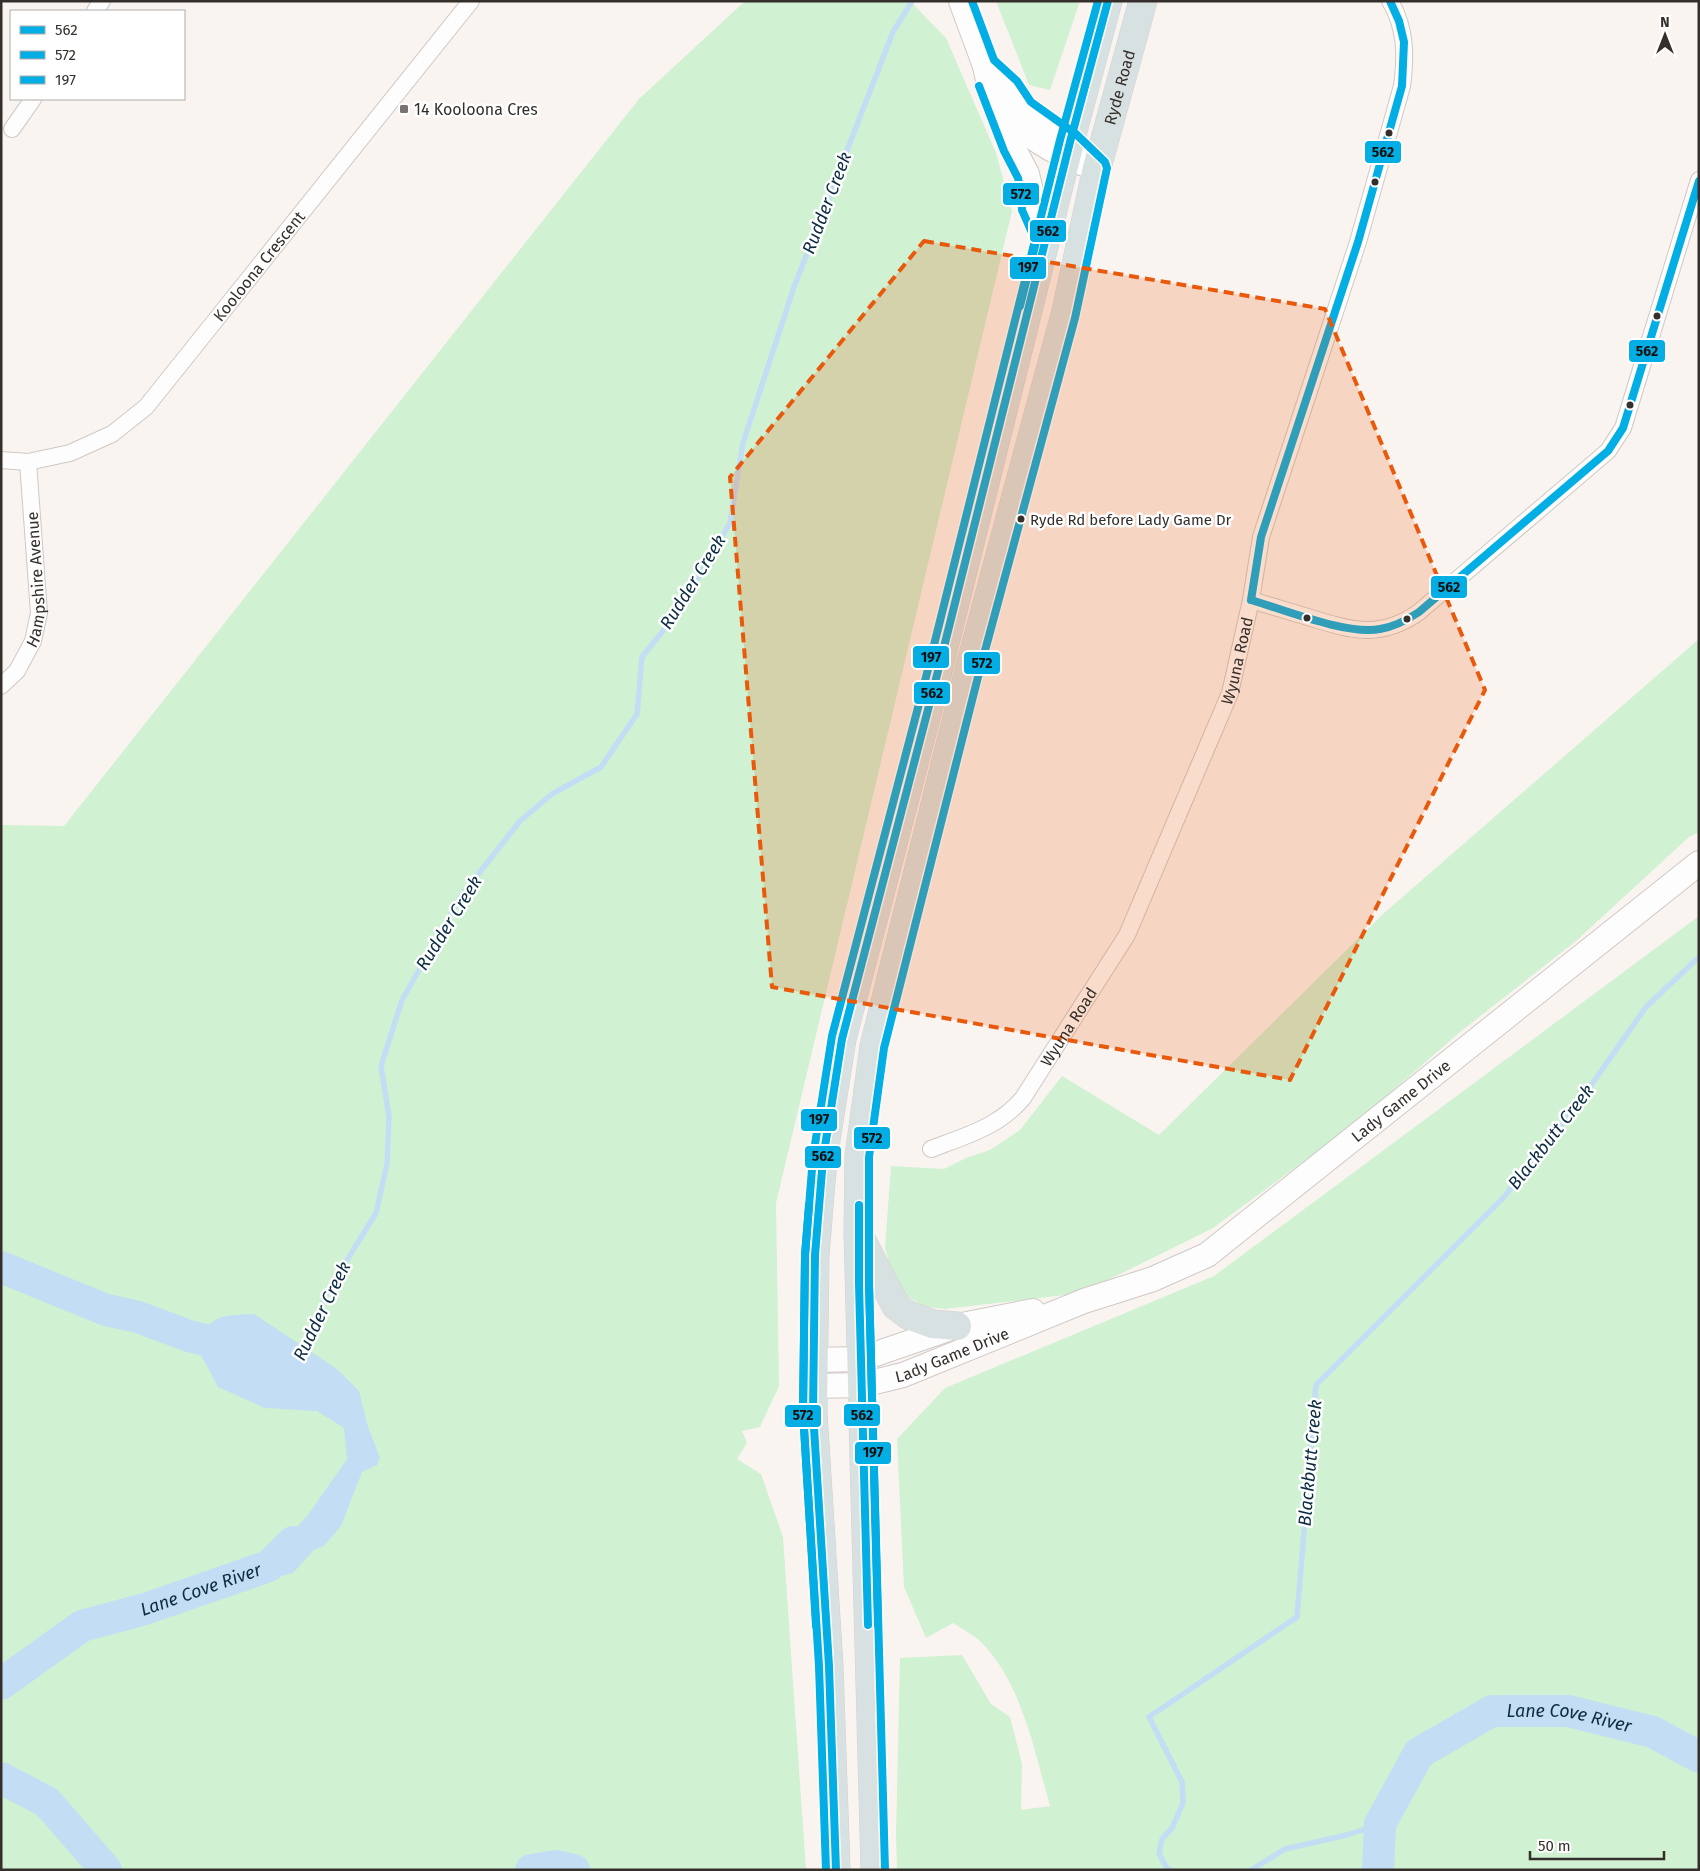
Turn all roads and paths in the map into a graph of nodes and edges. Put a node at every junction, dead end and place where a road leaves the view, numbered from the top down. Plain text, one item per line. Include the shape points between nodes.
1 (471, 1) edge
2 (961, 1) edge
3 (1108, 1) edge
4 (1143, 1) edge
5 (1390, 1) edge
6 (985, 66) junction
7 (33, 100) edge
8 (1001, 114) junction
9 (12, 129) dead end
10 (1068, 150) junction
11 (1097, 168) junction
12 (1699, 180) edge
13 (1047, 241) junction
14 (1, 460) edge
15 (28, 462) junction
16 (1251, 600) junction
17 (1, 686) edge
18 (1699, 863) edge
19 (931, 1149) dead end
20 (858, 1234) junction
21 (1084, 1301) junction
22 (956, 1326) junction
23 (862, 1372) junction
24 (813, 1373) junction
25 (874, 1862) edge
26 (835, 1863) edge

1 - 15 street, Kooloona Crescent via 146,407 112,434 70,453
2 - 6 main road
3 - 10 highway, Ryde Road
4 - 11 highway, Ryde Road
5 - 16 street, Wyuna Road via 1400,23 1404,43 1402,86 1358,242 1261,537
6 - 8 main road via 989,86
6 - 10 main road
7 - 9 street
8 - 10 main road via 1038,143
8 - 13 main road via 1027,174 1032,208
10 - 11 main road
10 - 13 highway, Ryde Road
11 - 20 highway, Ryde Road via 1065,315 968,676 874,1046 859,1156
12 - 16 street via 1623,428 1608,451 1404,622 1386,628 1348,629
13 - 24 highway, Ryde Road via 842,1039 822,1169 815,1255
14 - 15 street, Kooloona Crescent
15 - 17 street, Hampshire Avenue via 39,613 33,641 17,671
16 - 19 street, Wyuna Road via 1230,693 1127,935 1014,1108 984,1130
18 - 21 main road, Lady Game Drive via 1207,1255 1153,1279
20 - 22 highway via 896,1306 908,1316 933,1324
20 - 23 highway, Ryde Road
21 - 22 main road, Lady Game Drive
21 - 23 main road, Lady Game Drive via 903,1375
22 - 23 main road, Lady Game Drive
23 - 24 main road, Lady Game Drive
23 - 25 highway, Ryde Road
24 - 26 highway, Ryde Road via 829,1666

